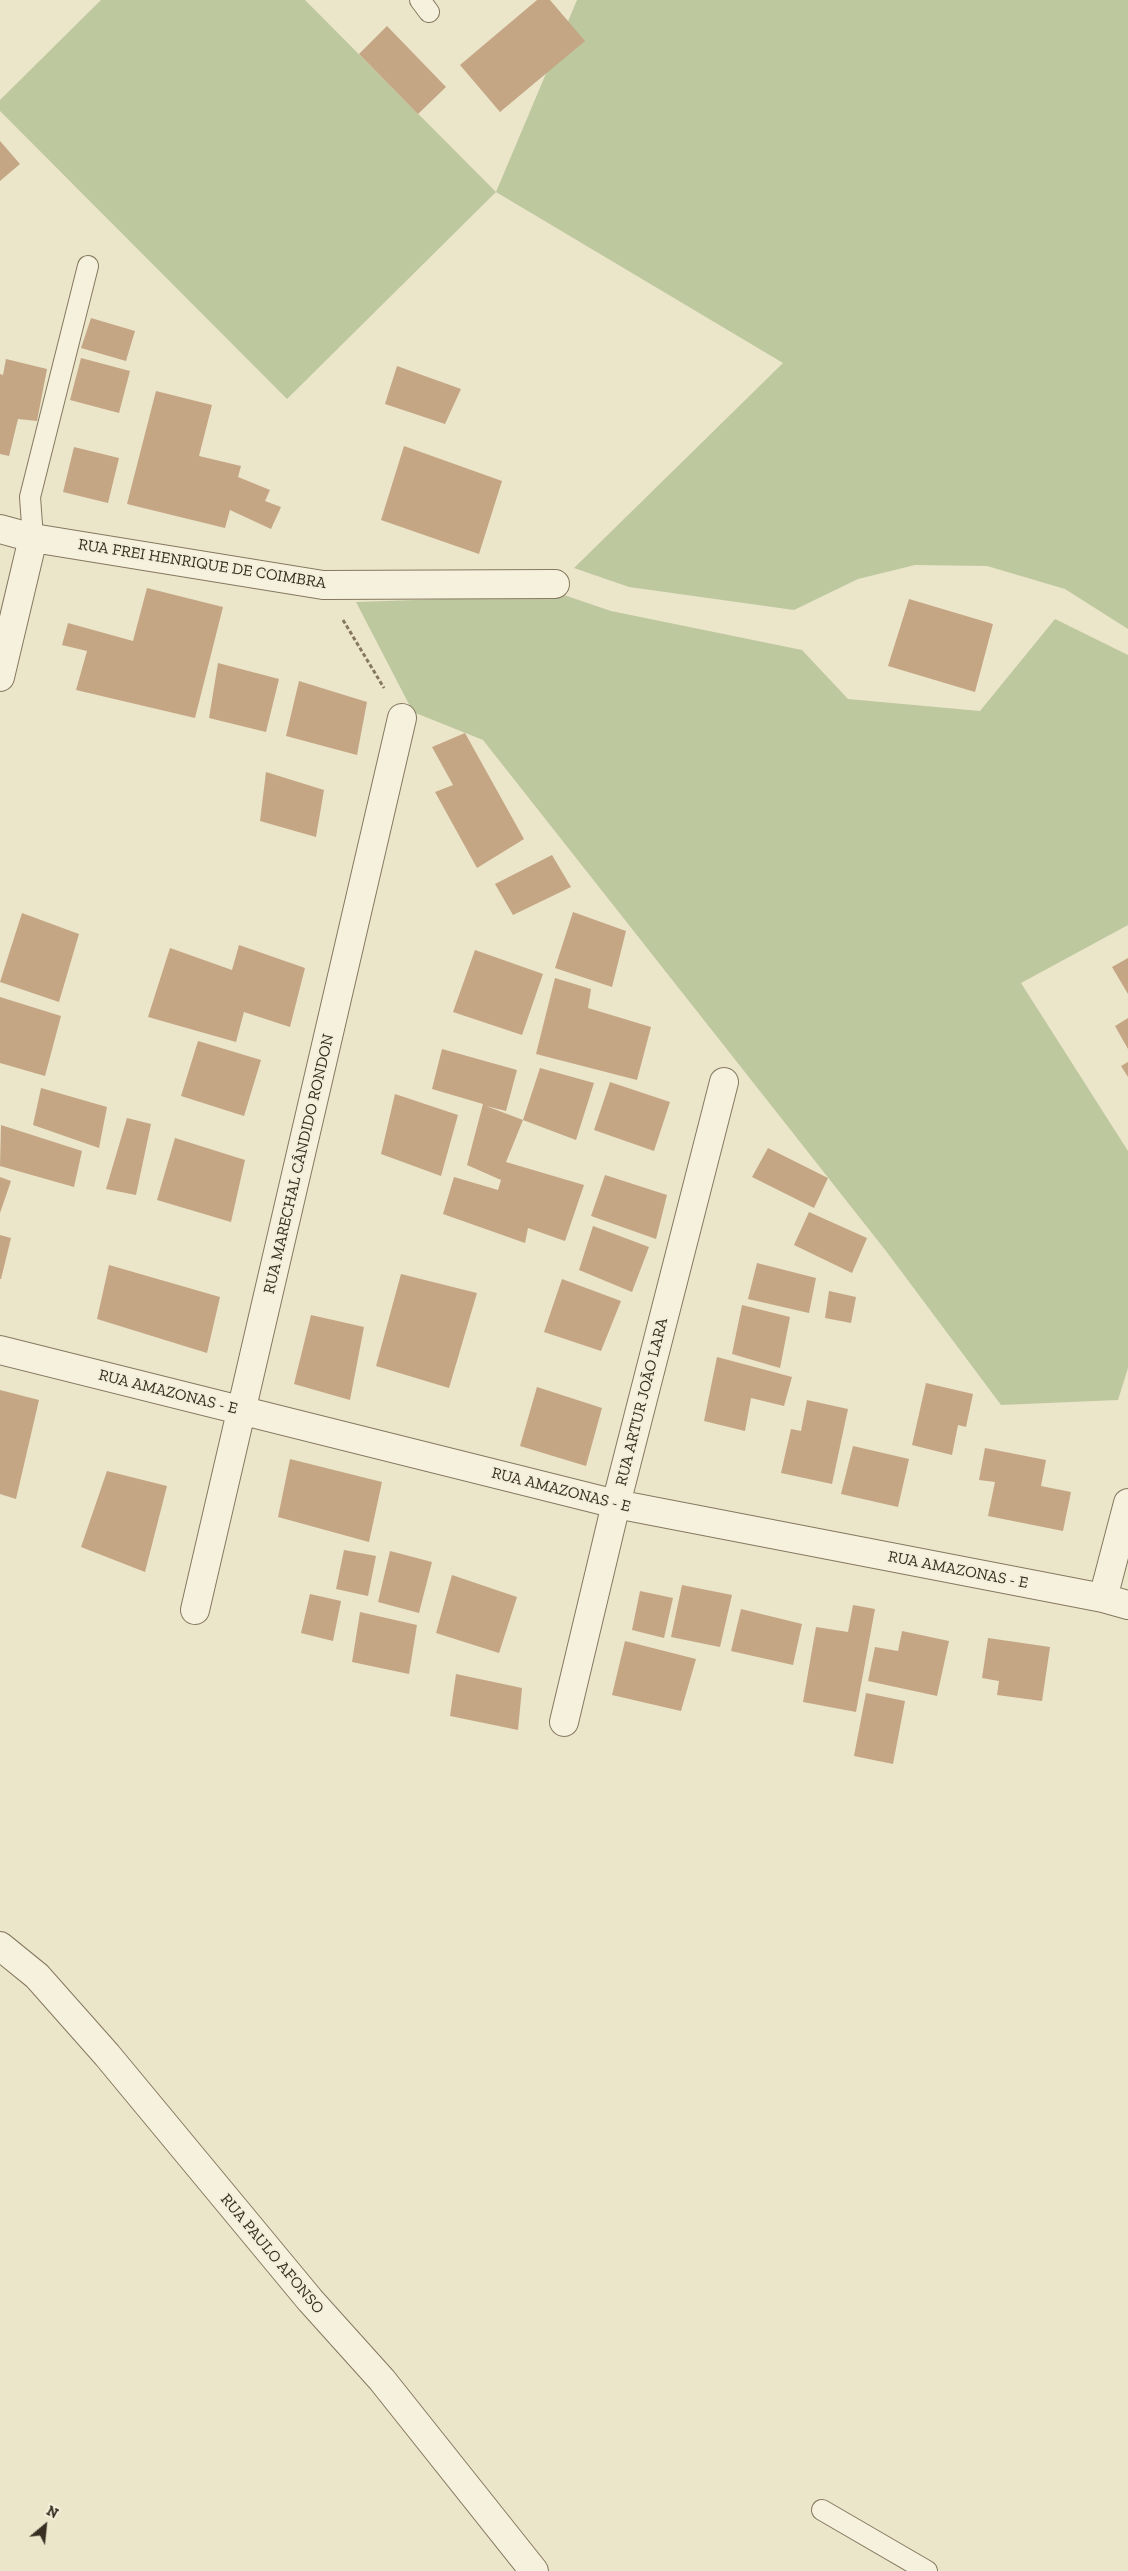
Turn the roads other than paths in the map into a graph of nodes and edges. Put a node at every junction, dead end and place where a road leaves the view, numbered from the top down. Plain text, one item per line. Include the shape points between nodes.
1 (88, 266) dead end
2 (0, 529) edge
3 (33, 538) junction
4 (555, 584) dead end
5 (0, 677) edge
6 (402, 718) road end
7 (724, 1082) dead end
8 (0, 1350) edge
9 (242, 1411) junction
10 (1128, 1503) edge
11 (616, 1504) junction
12 (1116, 1601) edge
13 (195, 1610) dead end
14 (564, 1722) dead end
15 (0, 1946) edge
16 (822, 2510) dead end
17 (534, 2571) edge
18 (927, 2571) edge

1 - 3 lane via 30,497
2 - 3 street, RUA FREI HENRIQUE DE COIMBRA
3 - 4 street, RUA FREI HENRIQUE DE COIMBRA via 323,585
3 - 5 street
6 - 9 street, RUA MARECHAL CÂNDIDO RONDON
7 - 11 street, RUA ARTUR JOÃO LARA
8 - 9 street, RUA AMAZONAS - E
9 - 11 street, RUA AMAZONAS - E
9 - 13 street, RUA MARECHAL CÂNDIDO RONDON
10 - 12 street
11 - 12 street, RUA AMAZONAS - E
11 - 14 street, RUA ARTUR JOÃO LARA
15 - 17 street, RUA PAULO AFONSO via 37,1976 107,2055 310,2300 382,2380
16 - 18 lane

